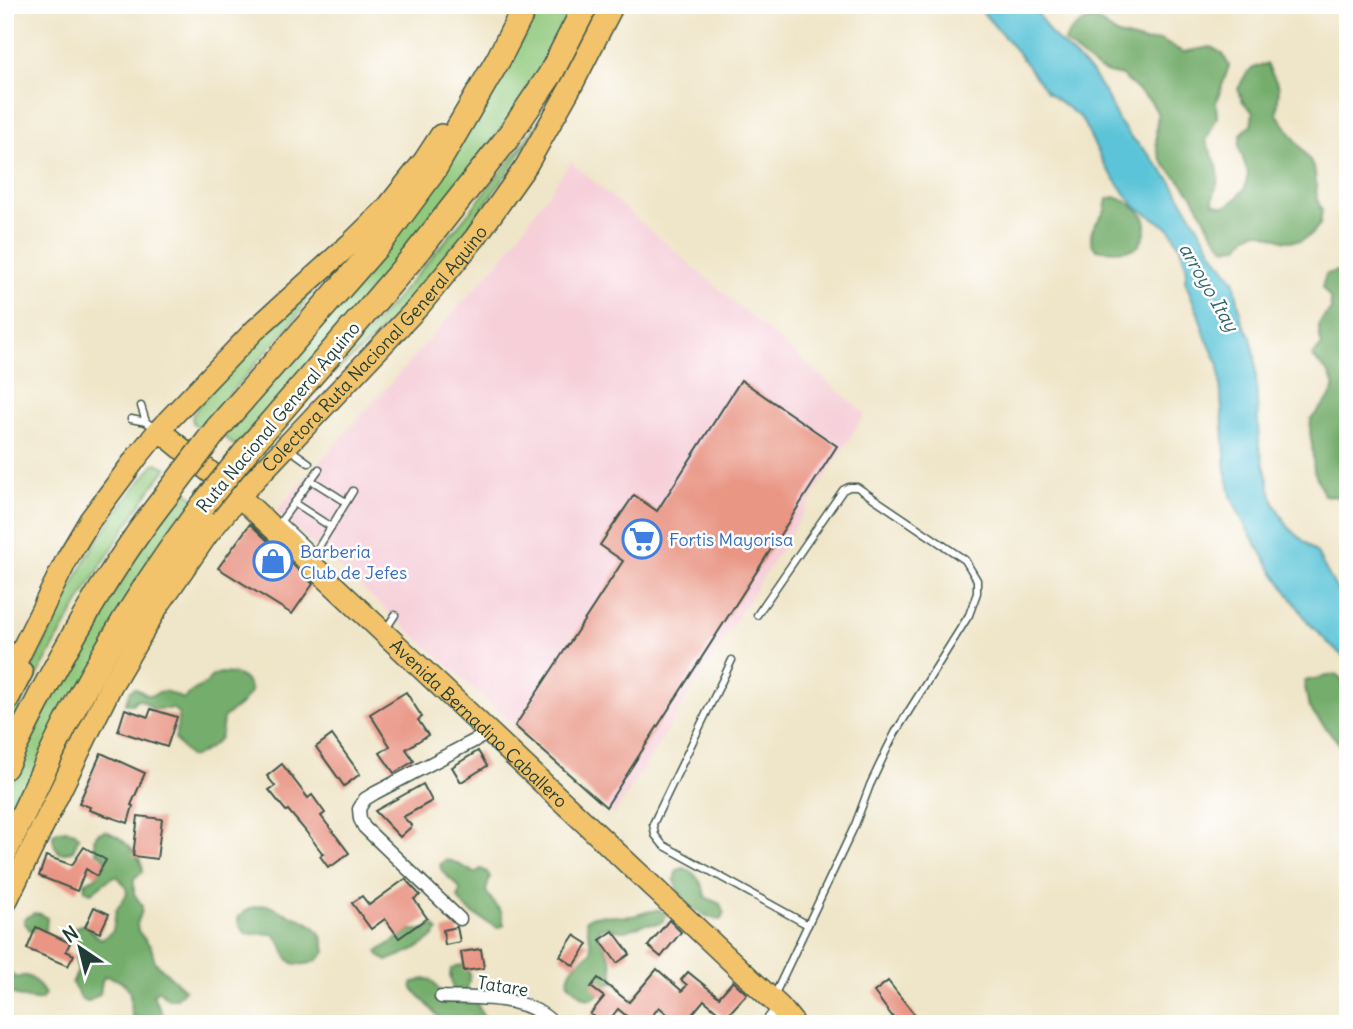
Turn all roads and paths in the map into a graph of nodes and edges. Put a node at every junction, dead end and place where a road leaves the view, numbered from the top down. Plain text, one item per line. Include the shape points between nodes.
1 (524, 5) edge
2 (586, 5) edge
3 (613, 5) edge
4 (141, 407) dead end
5 (131, 419) dead end
6 (158, 430) junction
7 (286, 447) junction
8 (309, 463) dead end
9 (319, 470) dead end
10 (311, 480) junction
11 (353, 491) dead end
12 (239, 496) junction
13 (346, 502) junction
14 (294, 503) junction
15 (278, 525) junction
16 (331, 527) junction
17 (312, 558) junction
18 (395, 615) dead end
19 (757, 615) dead end
20 (383, 633) junction
21 (732, 660) dead end
22 (5, 684) edge
23 (5, 705) edge
24 (489, 733) junction
25 (5, 767) edge
26 (5, 852) edge
27 (5, 904) edge
28 (460, 919) dead end
29 (808, 925) junction
30 (441, 997) dead end
31 (778, 1014) edge
32 (554, 1024) edge

1 - 6 main road via 424,161 386,209 255,330
1 - 25 highway, Ruta Nacional General Aquino, bridge via 498,60 432,173 384,238 217,429 117,565 34,707
2 - 26 highway, Ruta Nacional General Aquino, bridge via 550,75 506,140 415,255 248,449 159,566 99,661
3 - 7 main road, Colectora Ruta Nacional General Aquino via 526,166 475,239 420,305
4 - 6 lane
5 - 6 lane
6 - 12 main road, Avenida Bernadino Caballero
6 - 22 main road via 90,520
6 - 23 main road via 67,583
7 - 8 lane
7 - 12 main road, Colectora Ruta Nacional General Aquino
9 - 10 lane
10 - 13 lane
10 - 14 lane
11 - 13 lane
12 - 15 main road, Avenida Bernadino Caballero
12 - 27 main road, Colectora Ruta Nacional General Aquino via 158,606 111,686
13 - 16 lane
14 - 15 lane
14 - 16 lane
15 - 17 main road, Avenida Bernadino Caballero
16 - 17 lane
17 - 20 main road, Avenida Bernadino Caballero
18 - 20 lane
19 - 29 lane via 849,487 857,487 965,560 977,580 969,615 895,733
20 - 24 main road, Avenida Bernadino Caballero
21 - 29 lane via 653,824 655,835 663,845
24 - 28 street via 375,793 359,809 364,827
24 - 31 main road, Avenida Bernadino Caballero
29 - 31 lane
30 - 32 street, Tatare via 528,1005

